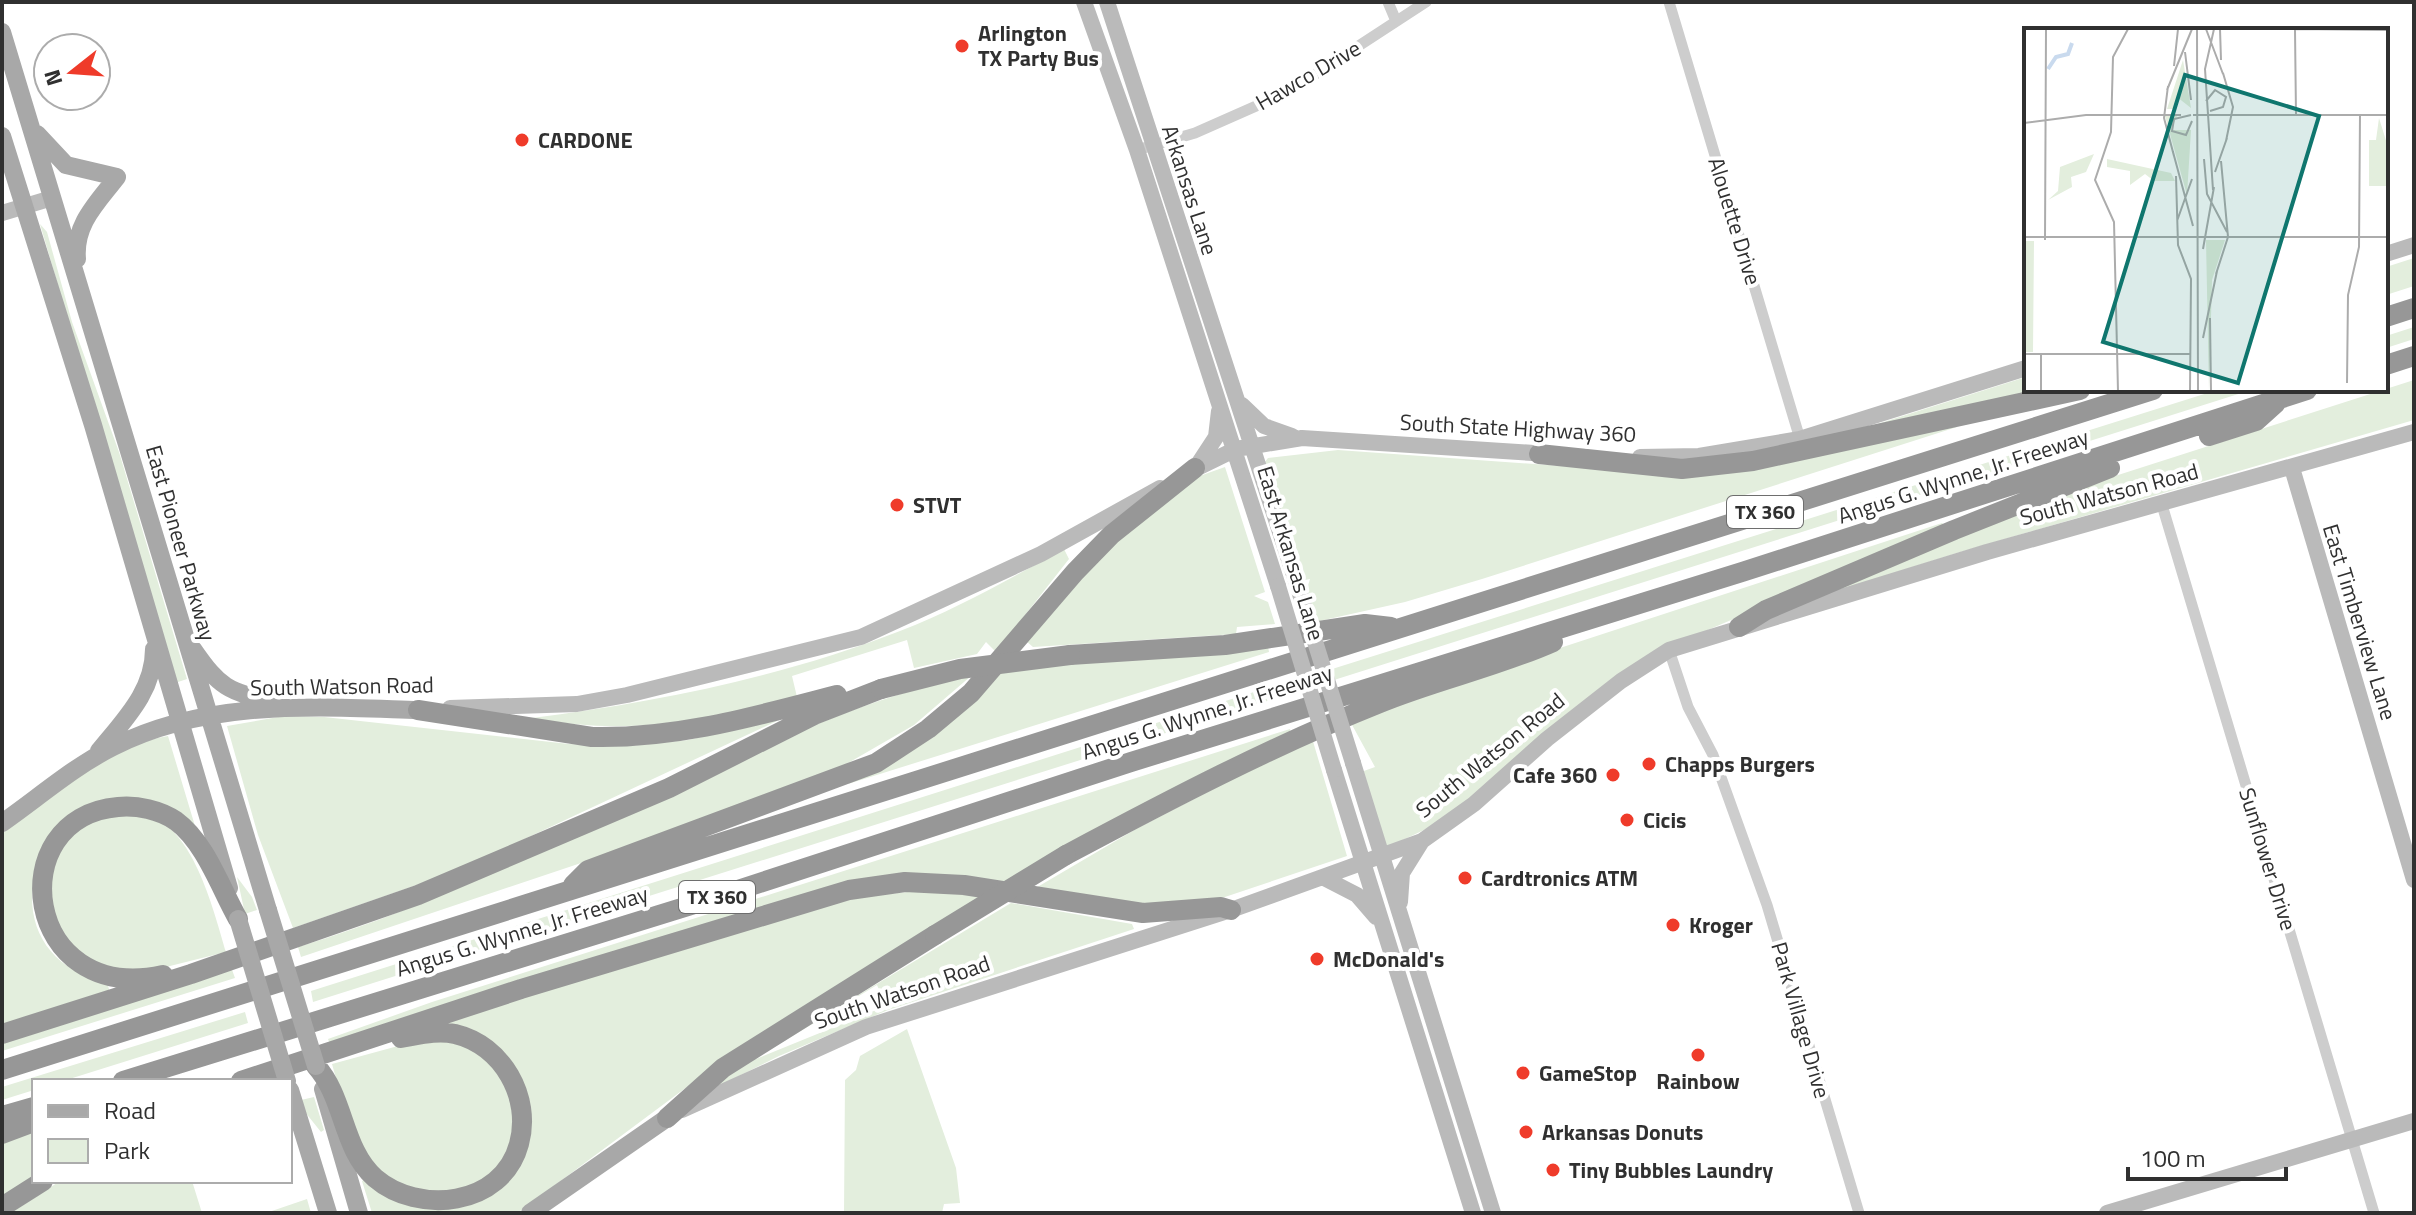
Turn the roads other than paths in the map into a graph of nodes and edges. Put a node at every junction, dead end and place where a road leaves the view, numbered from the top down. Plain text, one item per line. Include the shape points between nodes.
1 (1084, 2) edge
2 (1107, 2) edge
3 (1388, 2) edge
4 (1426, 2) edge
5 (1669, 2) edge
6 (1396, 21) junction
7 (2, 32) edge
8 (31, 126) junction
9 (2, 136) edge
10 (1145, 148) junction
11 (52, 198) junction
12 (23, 207) junction
13 (2, 213) edge
14 (2414, 245) edge
15 (2388, 253) edge
16 (81, 297) junction
17 (2414, 308) edge
18 (2388, 316) edge
19 (2414, 356) edge
20 (2388, 364) edge
21 (2024, 369) edge
22 (1215, 390) junction
23 (1233, 392) junction
24 (2071, 392) edge
25 (2300, 392) edge
26 (2126, 393) edge
27 (2281, 398) junction
28 (2414, 432) edge
29 (1302, 438) junction
30 (1800, 439) junction
31 (1254, 445) junction
32 (1236, 449) junction
33 (1539, 454) junction
34 (1195, 468) junction
35 (2292, 468) junction
36 (2162, 505) junction
37 (1581, 620) junction
38 (1739, 627) junction
39 (1399, 628) junction
40 (155, 635) junction
41 (183, 635) junction
42 (1669, 650) junction
43 (881, 689) junction
44 (293, 706) junction
45 (418, 710) junction
46 (206, 715) junction
47 (180, 722) junction
48 (95, 758) junction
49 (2, 823) edge
50 (1422, 841) junction
51 (1382, 856) junction
52 (1364, 863) junction
53 (1324, 878) junction
54 (2414, 880) edge
55 (568, 891) junction
56 (1231, 910) junction
57 (238, 919) junction
58 (1401, 919) junction
59 (1386, 935) junction
60 (191, 974) junction
61 (2, 1034) edge
62 (365, 1039) junction
63 (2, 1070) edge
64 (319, 1076) junction
65 (129, 1079) edge
66 (247, 1079) edge
67 (286, 1079) edge
68 (292, 1097) edge
69 (32, 1108) edge
70 (2, 1116) edge
71 (667, 1118) junction
72 (2414, 1121) edge
73 (32, 1123) edge
74 (2, 1134) edge
75 (2352, 1139) junction
76 (40, 1183) edge
77 (2, 1207) edge
78 (328, 1213) edge
79 (359, 1213) edge
80 (530, 1213) edge
81 (1473, 1213) edge
82 (1493, 1213) edge
83 (1859, 1213) edge
84 (2107, 1213) edge
85 (2374, 1213) edge

1 - 10 main road, East Arkansas Lane
2 - 10 main road, Arkansas Lane
3 - 6 street
4 - 6 street, Hawco Drive
5 - 30 street, Alouette Drive
6 - 10 street, Hawco Drive via 1288,92 1195,133
7 - 8 main road, East Pioneer Parkway
8 - 11 main road, East Pioneer Parkway
8 - 16 main road via 66,165 117,177 87,214 75,240
9 - 12 main road
10 - 22 main road, East Arkansas Lane
10 - 23 main road, Arkansas Lane
11 - 12 main road
11 - 16 main road, East Pioneer Parkway
12 - 13 main road
12 - 40 main road
14 - 15 main road
16 - 41 main road, East Pioneer Parkway
17 - 18 highway
19 - 20 highway
21 - 30 main road, South State Highway 360
22 - 32 main road, East Arkansas Lane
22 - 34 main road via 1219,427
23 - 29 main road via 1264,426
23 - 31 main road, East Arkansas Lane
24 - 33 highway via 1753,461 1682,469
25 - 27 highway, Angus G. Wynne, Jr. Freeway / TX 360
26 - 39 highway, Angus G. Wynne, Jr. Freeway / TX 360
27 - 37 highway, Angus G. Wynne, Jr. Freeway / TX 360
27 - 38 highway via 2256,421 2095,473 1766,610
28 - 35 main road, South Watson Road
29 - 31 main road, South State Highway 360
29 - 33 main road, South State Highway 360
30 - 33 main road, South State Highway 360 via 1699,456
31 - 32 main road, South State Highway 360
31 - 51 main road, East Arkansas Lane, bridge
32 - 34 main road, South Watson Road
32 - 52 main road, East Arkansas Lane, bridge
34 - 45 main road, South Watson Road via 1041,554 861,637 586,702
34 - 55 highway via 1111,535 971,693 928,729 876,763 588,870
35 - 36 main road, South Watson Road
35 - 54 main road, East Timberview Lane
36 - 38 main road, South Watson Road
36 - 75 street, Sunflower Drive
37 - 65 highway, Angus G. Wynne, Jr. Freeway / TX 360
37 - 71 highway, bridge via 1552,643 1381,702 1299,737 1066,855 723,1068
38 - 42 main road, South Watson Road
39 - 43 highway, bridge via 1365,624 1225,645 1070,655 960,669
39 - 55 highway, Angus G. Wynne, Jr. Freeway / TX 360
40 - 47 main road
40 - 48 main road via 153,672 146,688
41 - 44 main road via 222,685
41 - 46 main road, East Pioneer Parkway
42 - 50 main road, South Watson Road via 1621,681
42 - 83 street, Park Village Drive via 1767,905
43 - 45 highway via 846,692 696,731 621,738
43 - 60 highway via 814,715 669,788 418,895
44 - 45 main road, South Watson Road
44 - 46 main road, South Watson Road
46 - 47 main road, South Watson Road
46 - 64 main road, East Pioneer Parkway, bridge
47 - 48 main road, South Watson Road
47 - 57 main road
48 - 49 main road, South Watson Road
50 - 51 main road, South Watson Road
50 - 58 main road via 1402,873
51 - 52 main road, South Watson Road
51 - 58 main road, East Arkansas Lane
52 - 53 main road, South Watson Road
52 - 59 main road, East Arkansas Lane
53 - 56 main road, South Watson Road
53 - 59 main road via 1364,901
55 - 63 highway, Angus G. Wynne, Jr. Freeway / TX 360
56 - 62 highway via 1143,913 964,885 905,882 849,890
56 - 71 main road, South Watson Road via 866,1027
57 - 60 highway via 192,838 176,821 122,806 96,811 61,833 46,860 41,904 62,949 102,975
57 - 67 main road, bridge
58 - 82 main road, East Arkansas Lane
59 - 81 main road, East Arkansas Lane
60 - 61 highway
62 - 64 highway via 441,1032 474,1042 497,1058 517,1089 521,1114 519,1145 498,1178 470,1196 437,1204 390,1191 360,1162 328,1079
62 - 66 highway
64 - 79 main road, East Pioneer Parkway
68 - 78 main road
69 - 70 highway
71 - 80 main road, South Watson Road
72 - 75 main road
73 - 74 highway
75 - 84 main road
75 - 85 street, Sunflower Drive
76 - 77 highway

